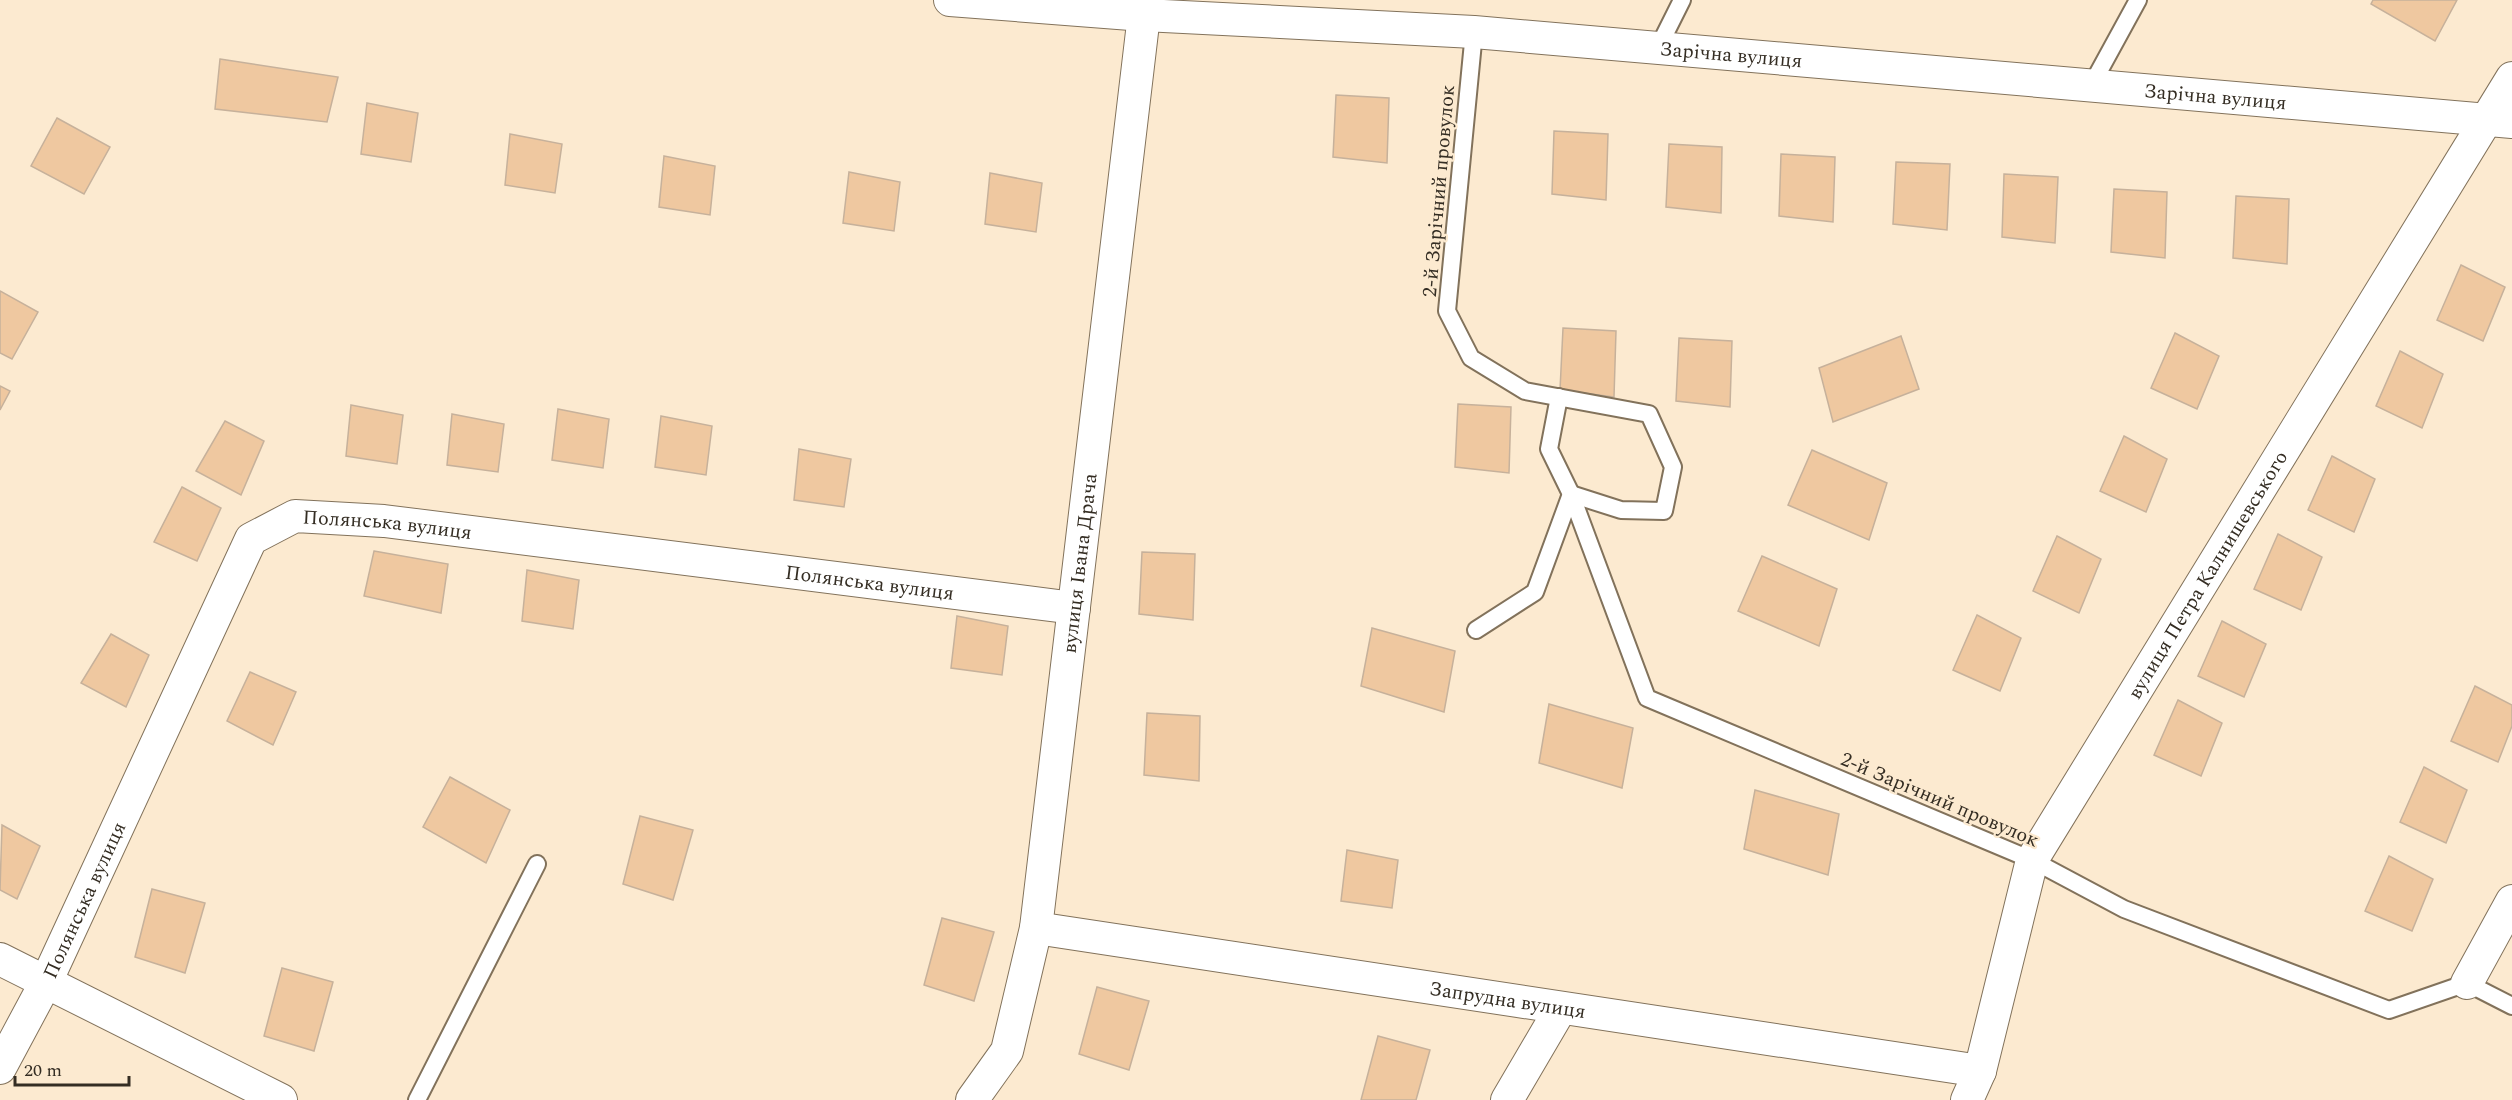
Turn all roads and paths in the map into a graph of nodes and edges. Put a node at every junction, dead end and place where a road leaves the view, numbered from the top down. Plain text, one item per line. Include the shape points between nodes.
1 (950, 0) edge
2 (1682, 0) edge
3 (2138, 0) edge
4 (1258, 10) edge
5 (1144, 15) junction
6 (1474, 32) junction
7 (1658, 48) junction
8 (2512, 78) edge
9 (2091, 86) junction
10 (2499, 121) edge
11 (1559, 397) junction
12 (1572, 494) junction
13 (1074, 608) junction
14 (1476, 630) dead end
15 (2032, 860) junction
16 (537, 864) dead end
17 (2512, 901) edge
18 (1036, 928) junction
19 (0, 959) edge
20 (45, 981) junction
21 (2467, 983) junction
22 (2512, 1006) edge
23 (1561, 1008) junction
24 (0, 1068) edge
25 (1980, 1071) junction
26 (281, 1100) edge
27 (417, 1100) edge
28 (972, 1100) edge
29 (1507, 1100) edge
30 (1967, 1100) edge

1 - 5 street, Зарічна вулиця
2 - 7 lane
3 - 9 lane
4 - 5 street, Зарічна вулиця
4 - 6 street, Зарічна вулиця
5 - 13 street, вулиця Івана Драча
6 - 7 street, Зарічна вулиця
6 - 11 lane, 2-й Зарічний провулок via 1448,311 1471,358 1525,391
7 - 9 street, Зарічна вулиця
8 - 10 street, вулиця Петра Калнишевського
9 - 10 street, Зарічна вулиця
10 - 15 street, вулиця Петра Калнишевського
11 - 12 lane, 2-й Зарічний провулок via 1549,449
11 - 12 lane, 2-й Зарічний провулок via 1650,414 1673,467 1664,511 1621,510
12 - 14 lane via 1535,592
12 - 15 lane, 2-й Зарічний провулок via 1647,698
13 - 18 street, вулиця Івана Драча
13 - 20 street, Полянська вулиця via 384,520 295,516 251,539
15 - 21 lane, 2-й Зарічний провулок via 2124,909 2389,1010
15 - 25 street, вулиця Петра Калнишевського
16 - 27 lane
17 - 21 street
18 - 23 street, Запрудна вулиця
18 - 28 street, вулиця Івана Драча via 1007,1051
19 - 20 street
20 - 24 street, Полянська вулиця
20 - 26 street
21 - 22 lane
23 - 25 street, Запрудна вулиця
23 - 29 street
25 - 30 street, вулиця Петра Калнишевського

